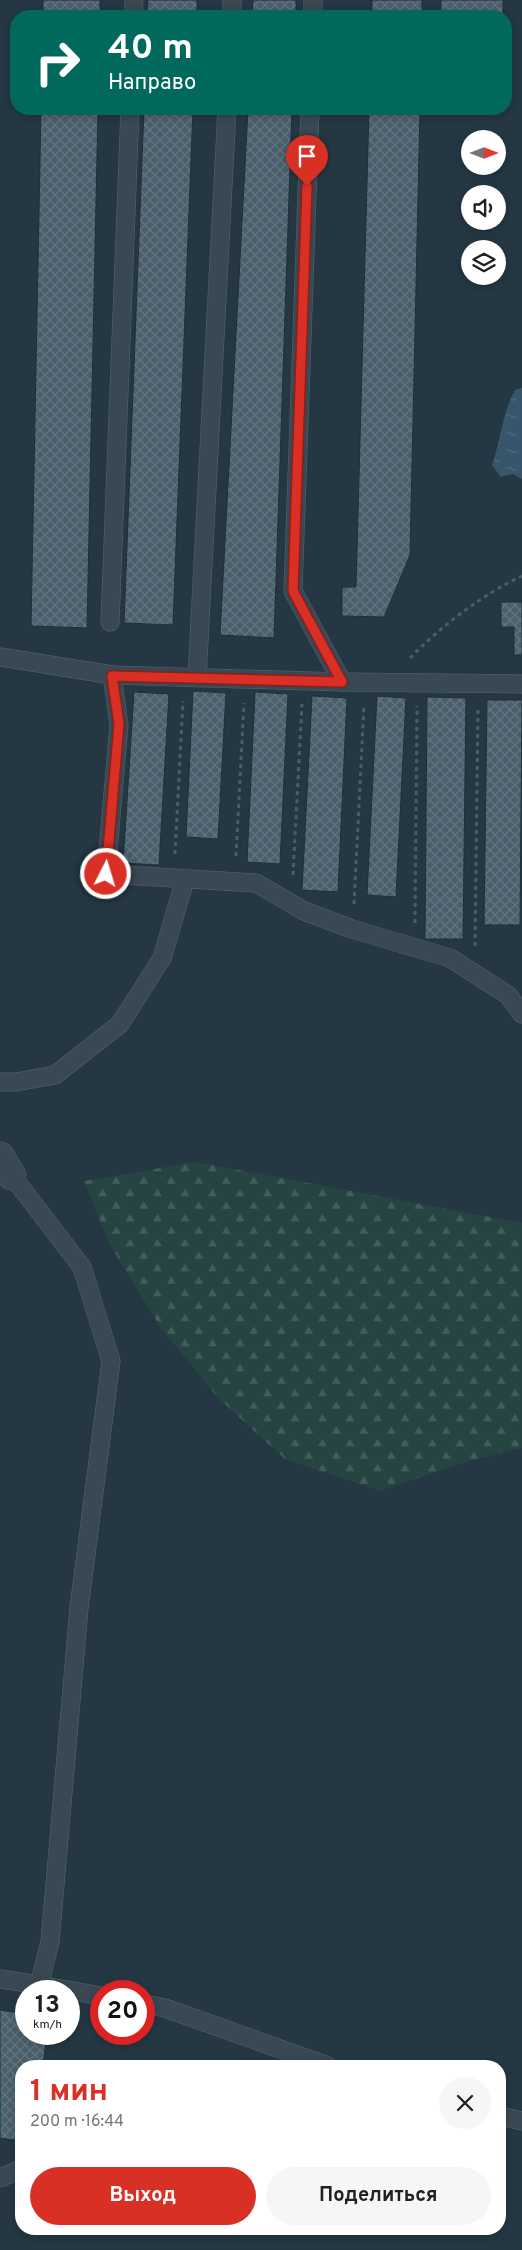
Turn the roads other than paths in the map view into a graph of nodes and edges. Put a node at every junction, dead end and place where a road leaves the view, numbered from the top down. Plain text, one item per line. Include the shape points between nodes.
1 (130, 115) edge
2 (227, 115) edge
3 (310, 115) edge
4 (110, 622) dead end
5 (0, 657) edge
6 (112, 676) junction
7 (190, 678) junction
8 (342, 682) junction
9 (522, 684) edge
10 (180, 880) junction
11 (522, 1014) edge
12 (0, 1082) edge
13 (6, 1166) edge
14 (0, 1979) edge
15 (41, 1980) edge
16 (15, 1981) edge
17 (155, 2006) edge
18 (311, 2060) edge
19 (506, 2117) edge
20 (522, 2120) edge
21 (15, 2172) edge
22 (0, 2178) edge

1 - 4 lane
2 - 7 lane
3 - 8 lane via 293,591
5 - 6 lane
6 - 7 lane
6 - 10 lane via 119,724 106,874
7 - 8 lane
8 - 9 lane
10 - 11 lane via 256,883 291,904 352,930 450,958 508,995
10 - 12 lane via 162,958 120,1024 55,1075
13 - 15 lane via 82,1266 111,1361 79,1608 50,1942
14 - 16 lane
17 - 18 lane
19 - 20 lane
21 - 22 lane

